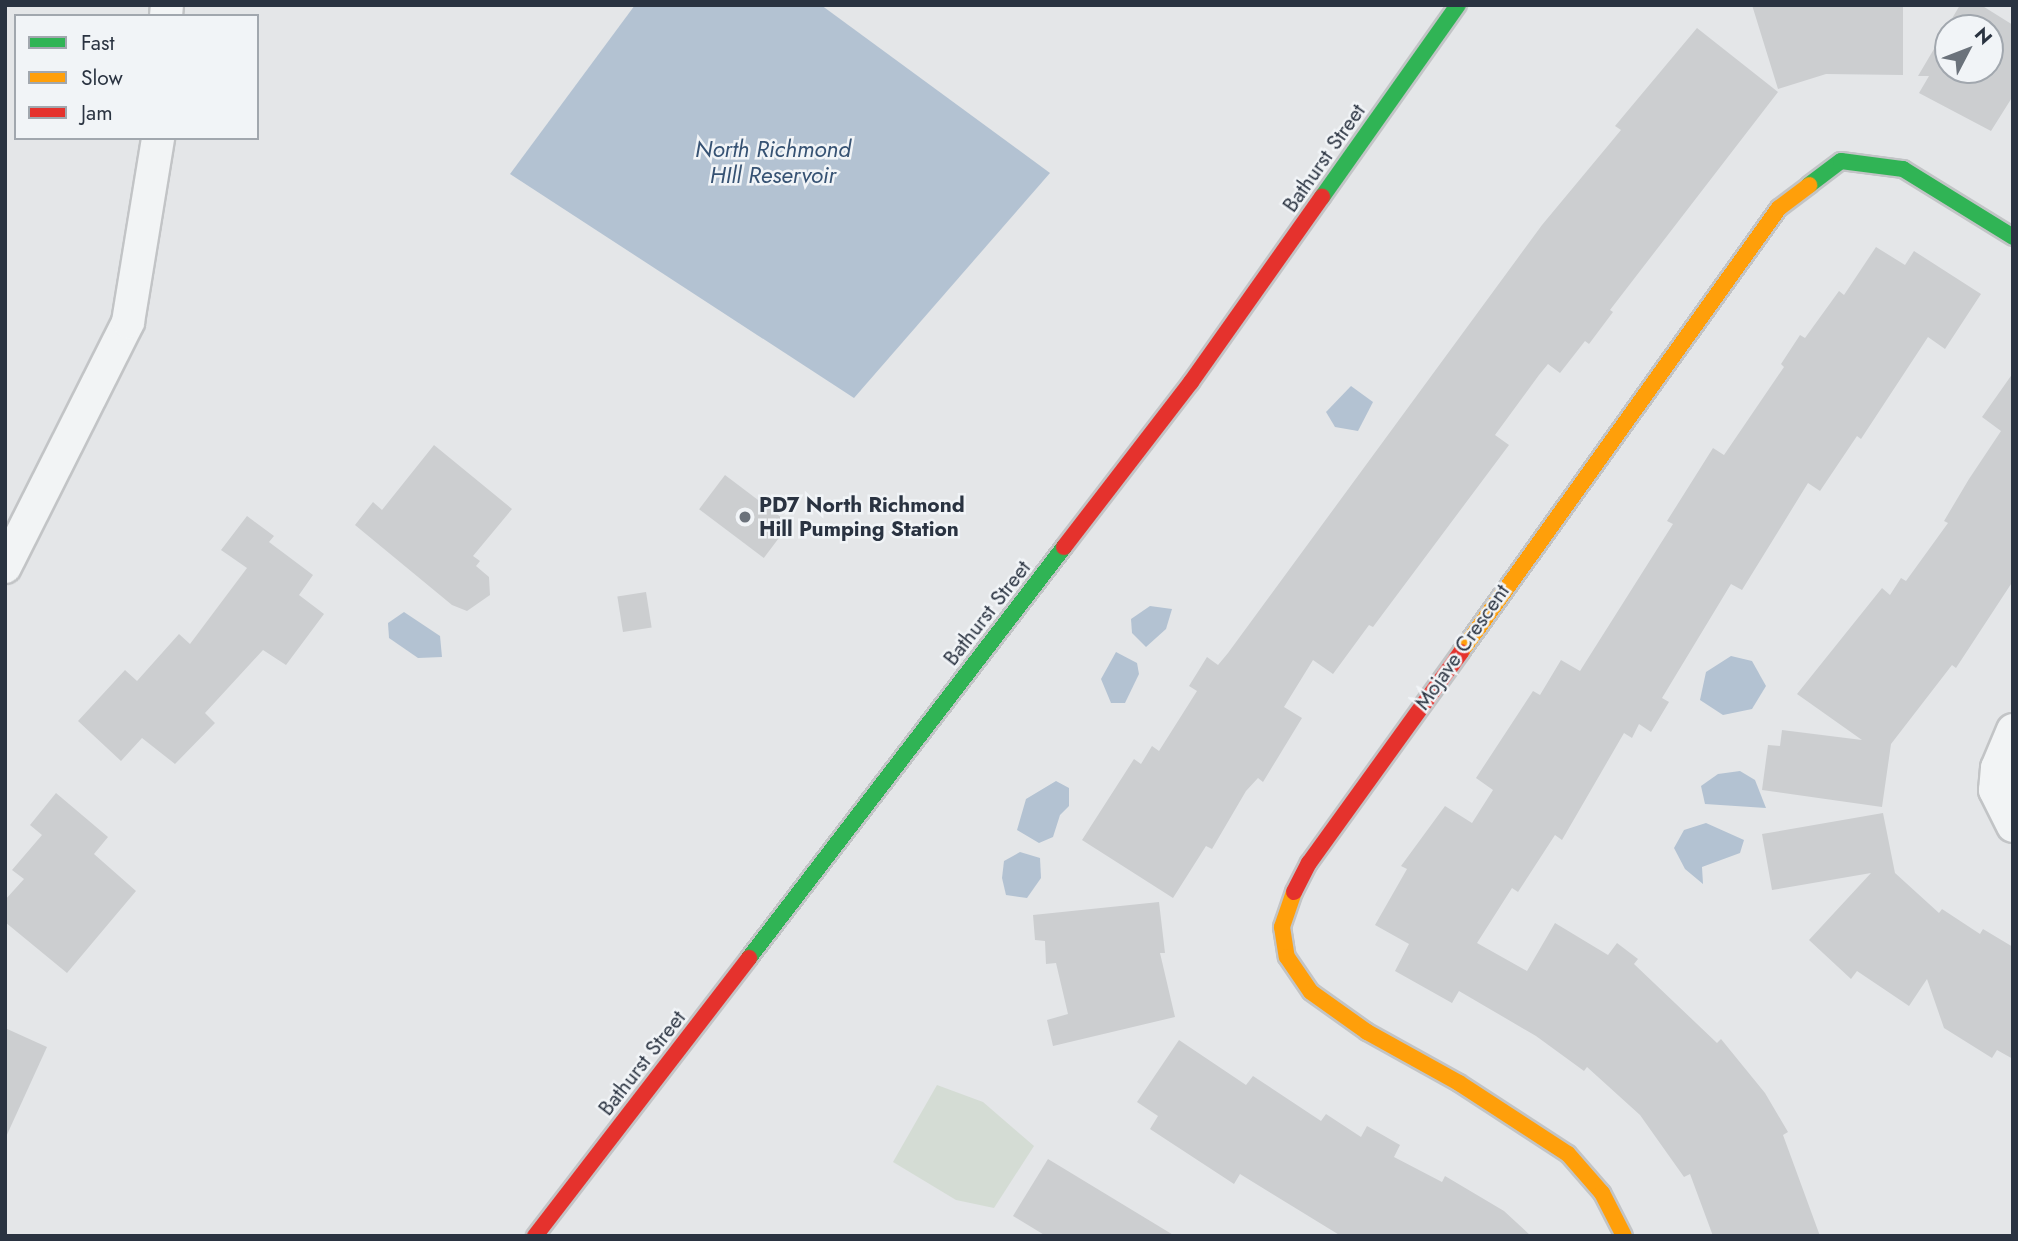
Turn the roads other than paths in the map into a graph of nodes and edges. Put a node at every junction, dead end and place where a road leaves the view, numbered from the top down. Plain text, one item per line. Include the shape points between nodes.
1 (1458, 5) edge
2 (158, 140) edge
3 (2013, 237) edge
4 (5, 567) edge
5 (2013, 730) edge
6 (2013, 826) edge
7 (535, 1236) edge
8 (1624, 1236) edge

1 - 7 street, Bathurst Street via 1191,382
2 - 4 street via 128,322
3 - 8 street, Mojave Crescent via 1903,169 1870,163 1841,160 1779,208 1309,863 1291,898 1282,927 1287,957 1311,992 1367,1032 1459,1083 1568,1154 1602,1193
5 - 6 street via 1997,768 1995,790

